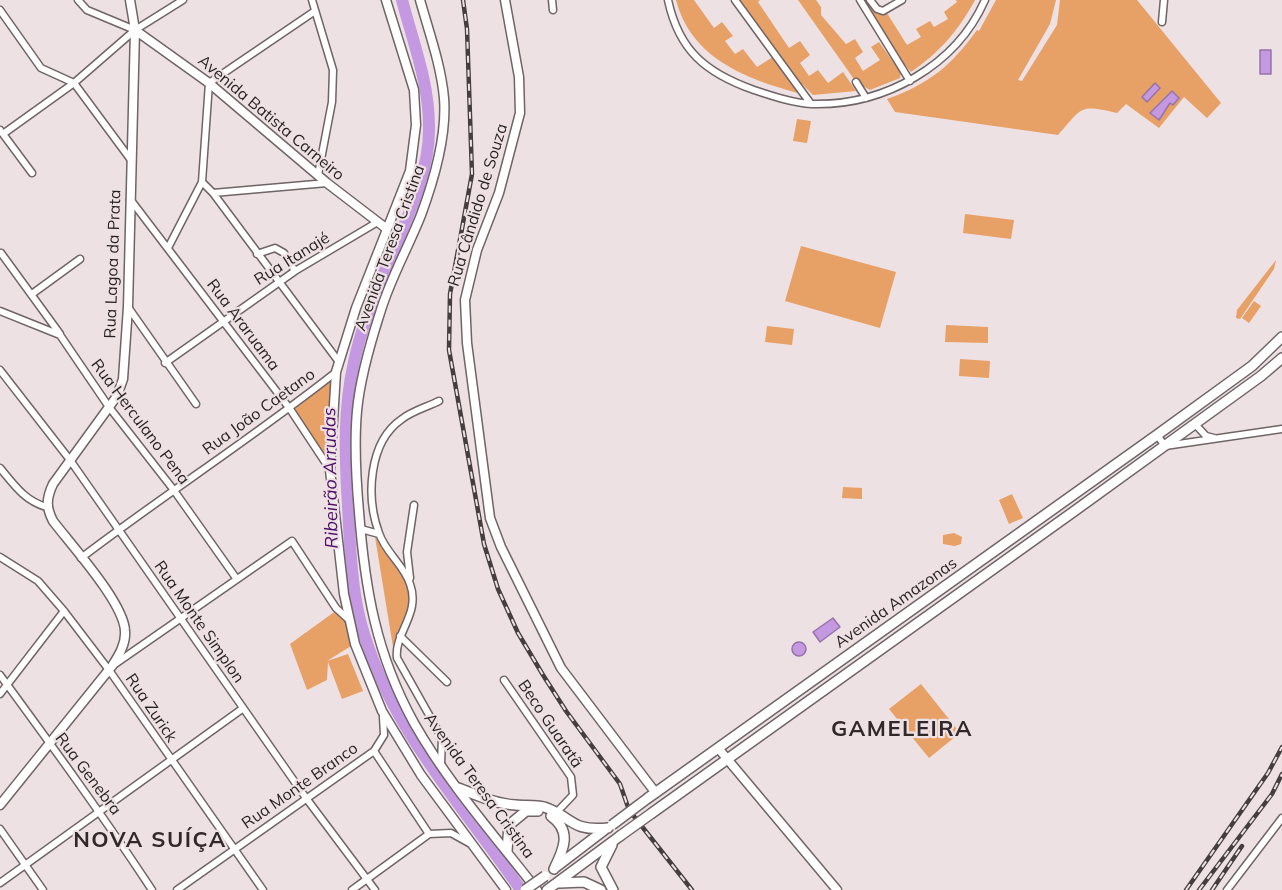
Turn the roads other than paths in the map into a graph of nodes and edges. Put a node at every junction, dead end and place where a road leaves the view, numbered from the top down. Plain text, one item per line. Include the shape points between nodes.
1 (78, 0) edge
2 (130, 0) edge
3 (183, 0) edge
4 (312, 0) edge
5 (386, 0) edge
6 (420, 0) edge
7 (505, 0) edge
8 (552, 0) edge
9 (668, 0) edge
10 (735, 0) edge
11 (860, 0) edge
12 (870, 0) edge
13 (902, 0) edge
14 (985, 0) edge
15 (1164, 0) edge
16 (889, 3) edge
17 (0, 10) edge
18 (553, 10) dead end
19 (315, 11) junction
20 (1162, 22) dead end
21 (135, 30) junction
22 (910, 81) junction
23 (856, 82) dead end
24 (74, 83) junction
25 (209, 83) junction
26 (866, 98) junction
27 (811, 104) junction
28 (1, 132) edge
29 (131, 160) junction
30 (32, 173) dead end
31 (318, 174) junction
32 (202, 182) junction
33 (327, 183) junction
34 (213, 193) junction
35 (130, 198) junction
36 (376, 223) junction
37 (387, 229) junction
38 (169, 246) junction
39 (1, 253) edge
40 (257, 254) junction
41 (80, 259) dead end
42 (295, 271) junction
43 (279, 282) junction
44 (32, 294) junction
45 (128, 307) junction
46 (0, 311) edge
47 (221, 321) junction
48 (60, 335) junction
49 (1282, 337) edge
50 (1282, 358) edge
51 (339, 362) junction
52 (165, 363) junction
53 (0, 370) edge
54 (336, 372) junction
55 (439, 401) dead end
56 (196, 404) dead end
57 (109, 407) junction
58 (290, 409) junction
59 (1195, 424) junction
60 (1282, 429) edge
61 (1157, 435) junction
62 (1218, 439) junction
63 (1165, 446) junction
64 (70, 460) junction
65 (0, 468) edge
66 (330, 470) junction
67 (173, 489) junction
68 (414, 505) dead end
69 (46, 507) junction
70 (360, 529) junction
71 (118, 530) junction
72 (379, 534) junction
73 (0, 557) edge
74 (81, 558) junction
75 (236, 578) junction
76 (411, 585) junction
77 (64, 611) junction
78 (180, 619) junction
79 (348, 619) junction
80 (400, 636) junction
81 (111, 668) junction
82 (0, 675) edge
83 (504, 680) dead end
84 (447, 682) dead end
85 (8, 685) junction
86 (0, 694) edge
87 (242, 709) junction
88 (382, 711) junction
89 (49, 745) junction
90 (718, 748) junction
91 (374, 752) junction
92 (727, 759) junction
93 (171, 761) junction
94 (441, 764) junction
95 (458, 788) junction
96 (652, 795) junction
97 (306, 798) junction
98 (0, 805) edge
99 (100, 812) junction
100 (556, 813) junction
101 (653, 813) junction
102 (1282, 818) edge
103 (610, 826) junction
104 (0, 829) edge
105 (429, 834) junction
106 (617, 838) junction
107 (233, 849) junction
108 (478, 849) junction
109 (507, 851) junction
110 (24, 865) junction
111 (554, 869) junction
112 (367, 880) junction
113 (0, 883) edge
114 (551, 886) edge
115 (43, 890) edge
116 (152, 890) edge
117 (177, 890) edge
118 (263, 890) edge
119 (352, 890) edge
120 (375, 890) edge
121 (506, 890) edge
122 (525, 890) edge
123 (537, 890) edge
124 (601, 890) edge
125 (614, 890) edge
126 (837, 890) edge
127 (1227, 890) edge

1 - 21 street via 87,10
2 - 21 street, Rua Lagoa da Prata
3 - 21 street
4 - 19 street
5 - 37 street, Avenida Teresa Cristina via 414,90 416,125 410,171
6 - 70 street, Avenida Teresa Cristina via 444,98 443,123 438,158 422,212 380,311 363,375 357,410
7 - 96 street, Rua Cândido de Souza via 519,76 520,113 467,287 466,324 490,518 561,668
8 - 18 street
9 - 27 street via 679,37 702,64 771,96
10 - 27 street
11 - 22 street
12 - 16 street via 880,10
13 - 16 street
14 - 22 street via 968,32 946,56
15 - 20 street
17 - 24 street via 40,68
19 - 25 street
19 - 31 street via 333,70 333,102
21 - 24 street
21 - 25 street, Avenida Batista Carneiro
21 - 29 street, Rua Lagoa da Prata
22 - 26 street
23 - 26 street
24 - 28 street
24 - 29 street
25 - 31 street, Avenida Batista Carneiro
25 - 32 street
26 - 27 street
28 - 30 street
29 - 35 street, Rua Lagoa da Prata
31 - 33 street, Avenida Batista Carneiro
32 - 34 street
32 - 38 street
33 - 34 street
33 - 36 street, Avenida Batista Carneiro
34 - 40 street
35 - 38 street, Rua Araruama
35 - 45 street, Rua Lagoa da Prata
36 - 37 street, Avenida Batista Carneiro
36 - 42 street, Rua Itanajé
37 - 51 street, Avenida Teresa Cristina
38 - 47 street, Rua Araruama
39 - 44 street, Rua Herculano Pena
40 - 42 street via 275,248 284,253
40 - 43 street
41 - 44 street
42 - 43 street, Rua Itanajé
43 - 47 street, Rua Itanajé
43 - 51 street
44 - 48 street, Rua Herculano Pena
45 - 52 street
45 - 57 street, Rua Lagoa da Prata via 123,379
46 - 48 street
47 - 52 street, Rua Itanajé
47 - 58 street, Rua Araruama
48 - 57 street, Rua Herculano Pena
49 - 61 main road, Avenida Amazonas via 1252,366
50 - 59 main road, Avenida Amazonas
51 - 54 street, Avenida Teresa Cristina
52 - 56 street
53 - 64 street, Rua Monte Simplon
54 - 58 street, Rua João Caetano
54 - 66 street, Avenida Teresa Cristina
55 - 72 street via 402,418 388,431 376,456 372,496
57 - 64 street, Rua Lagoa da Prata
57 - 67 street, Rua Herculano Pena
58 - 66 street, Rua Araruama
58 - 67 street, Rua João Caetano
59 - 62 street via 1206,436
59 - 63 main road, Avenida Amazonas
60 - 62 street
61 - 63 street
61 - 90 main road, Avenida Amazonas
62 - 63 street
63 - 92 main road, Avenida Amazonas
64 - 69 street, Rua Lagoa da Prata via 48,495
64 - 71 street, Rua Monte Simplon
65 - 69 street via 23,496
66 - 79 street, Avenida Teresa Cristina
67 - 71 street, Rua João Caetano
67 - 75 street, Rua Herculano Pena
68 - 76 street via 407,552
69 - 74 street
70 - 72 street
70 - 94 street, Avenida Teresa Cristina via 365,581 379,637 403,700
71 - 74 street, Rua João Caetano
71 - 78 street, Rua Monte Simplon
72 - 76 street
73 - 77 street, Rua Zurick via 38,581
74 - 81 street via 116,605 124,624 125,641
75 - 78 street
75 - 79 street via 292,541 336,608
76 - 80 street via 410,620
77 - 81 street, Rua Zurick
77 - 85 street
78 - 81 street
78 - 87 street, Rua Monte Simplon
79 - 88 street, Avenida Teresa Cristina
80 - 84 street
80 - 94 street via 397,658 442,738
81 - 89 street
81 - 93 street, Rua Zurick
82 - 85 street, Rua Genebra
83 - 100 street, Beco Guaratã via 571,777 573,795
85 - 86 street
85 - 89 street, Rua Genebra
87 - 93 street
87 - 97 street, Rua Monte Simplon
88 - 91 street, Rua Monte Branco via 384,735
88 - 108 street, Avenida Teresa Cristina via 421,775
89 - 98 street
89 - 99 street, Rua Genebra
90 - 92 street
90 - 96 main road, Avenida Amazonas
91 - 97 street, Rua Monte Branco
91 - 105 street
92 - 101 main road, Avenida Amazonas
92 - 126 street
93 - 99 street
93 - 107 street, Rua Zurick
94 - 95 street, Avenida Teresa Cristina
95 - 100 main road via 494,802 541,806
95 - 109 street, Avenida Teresa Cristina
96 - 101 main road via 658,799
96 - 103 main road, Avenida Amazonas, bridge
97 - 107 street, Rua Monte Branco
97 - 112 street, Rua Monte Simplon
99 - 110 street
99 - 116 street, Rua Genebra
100 - 103 main road via 573,825 593,829
101 - 106 main road, Avenida Amazonas, bridge
102 - 127 street
103 - 111 main road, Avenida Amazonas
104 - 110 street
105 - 108 street via 451,833
105 - 112 street
106 - 114 main road, Avenida Amazonas
106 - 125 main road via 601,867
107 - 117 street, Rua Monte Branco
107 - 118 street, Rua Zurick
108 - 121 street, Avenida Teresa Cristina
109 - 111 main road via 509,825 516,818 526,811 549,814 564,830 564,850
109 - 123 street, Avenida Teresa Cristina
110 - 113 street
110 - 115 street
111 - 122 main road, Avenida Amazonas, bridge
112 - 119 street
112 - 120 street, Rua Monte Simplon
114 - 124 main road via 575,881

